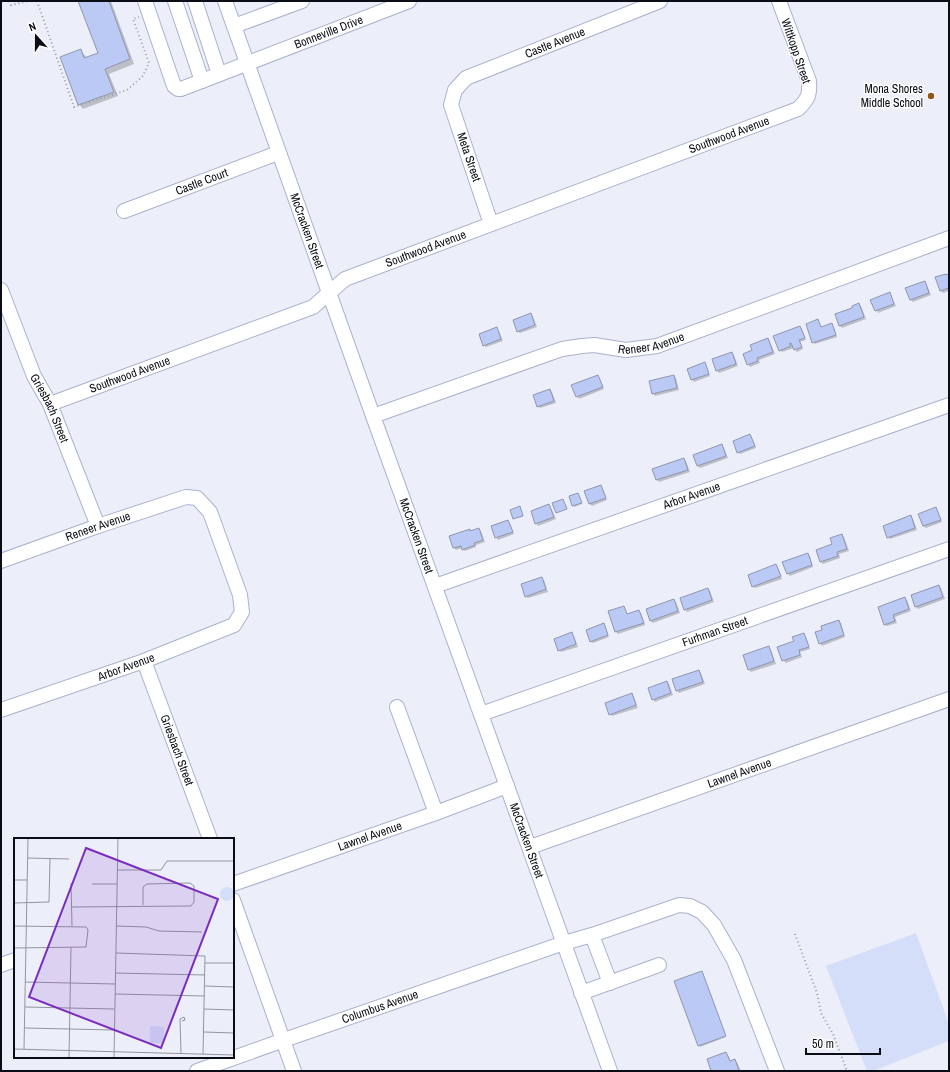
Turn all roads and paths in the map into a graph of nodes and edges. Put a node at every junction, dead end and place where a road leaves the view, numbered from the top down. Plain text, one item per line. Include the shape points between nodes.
1 (9, 1) edge
2 (30, 1) edge
3 (37, 1) edge
4 (175, 1) edge
5 (195, 1) edge
6 (225, 1) edge
7 (302, 1) edge
8 (409, 1) edge
9 (660, 1) edge
10 (779, 1) edge
11 (147, 7) edge
12 (234, 26) junction
13 (248, 64) junction
14 (219, 74) junction
15 (202, 81) junction
16 (455, 90) joint
17 (806, 101) joint
18 (278, 153) junction
19 (124, 211) dead end
20 (491, 224) junction
21 (949, 238) edge
22 (1, 290) edge
23 (328, 293) junction
24 (50, 404) junction
25 (949, 405) edge
26 (373, 416) junction
27 (98, 526) junction
28 (949, 549) edge
29 (1, 560) edge
30 (435, 586) junction
31 (242, 612) joint
32 (144, 661) junction
33 (949, 699) edge
34 (397, 707) dead end
35 (1, 710) edge
36 (481, 714) junction
37 (507, 786) junction
38 (436, 813) junction
39 (210, 838) edge
40 (530, 847) junction
41 (234, 884) edge
42 (234, 903) edge
43 (795, 934) dead end
44 (592, 935) junction
45 (564, 943) junction
46 (14, 960) edge
47 (1, 965) edge
48 (659, 965) dead end
49 (610, 983) junction
50 (581, 993) junction
51 (284, 1040) junction
52 (233, 1058) edge
53 (234, 1058) edge
54 (197, 1071) edge
55 (294, 1071) edge
56 (610, 1071) edge
57 (778, 1071) edge
58 (847, 1071) edge

1 - 2 path via 11,5
3 - 11 path via 74,107 127,90 143,76 149,63 133,19
4 - 15 street
5 - 14 street
6 - 12 street, McCracken Street
7 - 12 street
8 - 13 street, Bonneville Drive
9 - 16 street, Castle Avenue via 466,78
10 - 17 street, Wittkopp Street via 809,81
11 - 15 street, Bonneville Drive via 174,86 181,89
12 - 13 street, McCracken Street
13 - 14 street, Bonneville Drive
13 - 18 street, McCracken Street
14 - 15 street, Bonneville Drive
16 - 20 street, Meta Street via 451,105
17 - 20 street, Southwood Avenue via 798,109
18 - 19 street, Castle Court
18 - 23 street, McCracken Street
20 - 23 street, Southwood Avenue via 345,279
21 - 26 street, Reneer Avenue via 657,346 626,350 594,345 562,349
22 - 24 street, Griesbach Street via 34,376
23 - 24 street, Southwood Avenue via 313,307
23 - 26 street, McCracken Street
24 - 27 street, Griesbach Street
25 - 30 street, Arbor Avenue
26 - 30 street, McCracken Street
27 - 29 street, Reneer Avenue
27 - 31 street, Reneer Avenue via 186,497 197,498 210,512 240,595
28 - 36 street, Furhman Street
30 - 36 street, McCracken Street
31 - 32 street, Arbor Avenue via 234,625
32 - 35 street, Arbor Avenue
32 - 39 street, Griesbach Street
33 - 40 street, Lawnel Avenue
34 - 38 street
36 - 37 street, McCracken Street
37 - 38 street, Lawnel Avenue
37 - 40 street, McCracken Street
38 - 41 street, Lawnel Avenue
40 - 45 street, McCracken Street
42 - 51 street
43 - 58 path via 817,993 821,1013 833,1034
44 - 45 street, Columbus Avenue
44 - 49 street
44 - 57 street, Columbus Avenue via 679,905 690,906 702,912 714,925 734,960
45 - 50 street, McCracken Street
45 - 51 street, Columbus Avenue
46 - 47 street
48 - 49 street
49 - 50 street
50 - 56 street, McCracken Street
51 - 53 street, Columbus Avenue
51 - 55 street
52 - 54 street, Columbus Avenue

